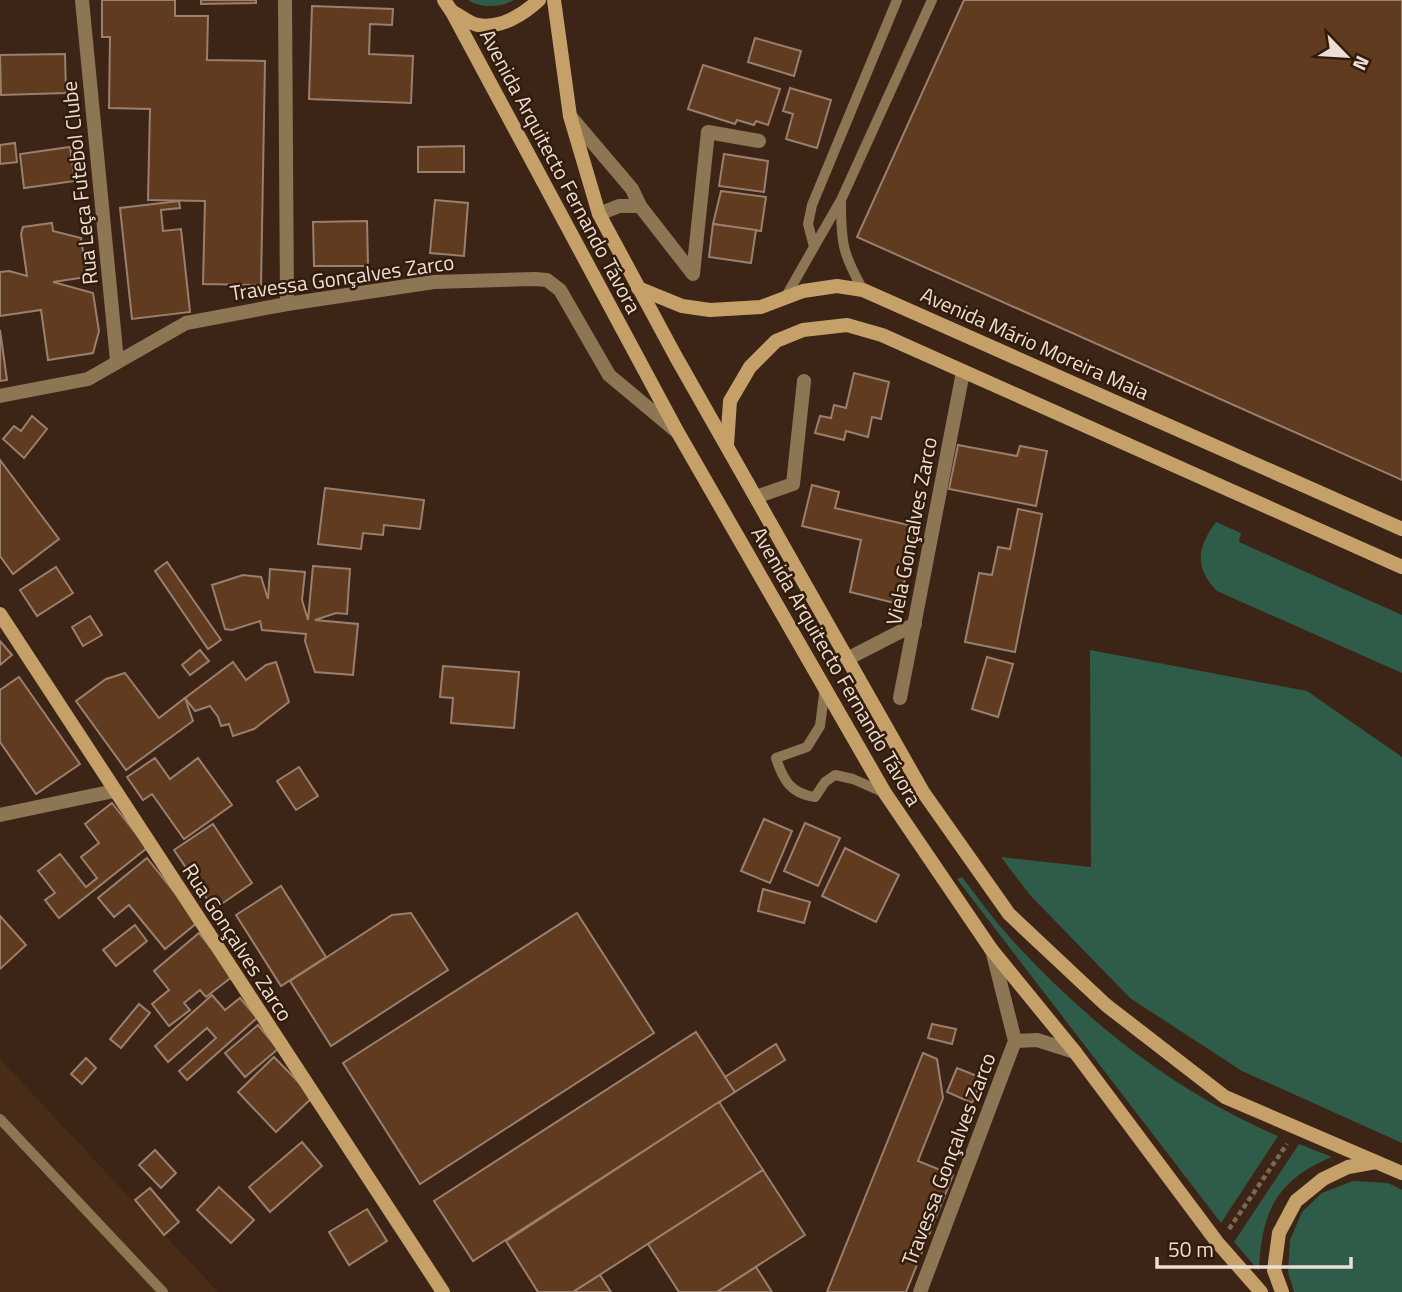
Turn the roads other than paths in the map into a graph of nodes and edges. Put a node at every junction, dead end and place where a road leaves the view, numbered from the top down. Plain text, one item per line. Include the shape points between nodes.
1 (82, 0) edge
2 (285, 0) edge
3 (540, 0) edge
4 (554, 0) edge
5 (897, 0) edge
6 (932, 0) edge
7 (448, 6) edge
8 (570, 116) junction
9 (759, 141) dead end
10 (841, 200) junction
11 (640, 206) junction
12 (599, 214) junction
13 (814, 247) junction
14 (638, 288) junction
15 (863, 290) junction
16 (785, 298) junction
17 (287, 303) junction
18 (117, 361) junction
19 (963, 372) junction
20 (804, 381) dead end
21 (0, 396) edge
22 (677, 432) junction
23 (726, 446) junction
24 (756, 497) junction
25 (1402, 530) edge
26 (1402, 567) edge
27 (0, 614) edge
28 (915, 624) junction
29 (847, 659) junction
30 (825, 687) junction
31 (900, 698) dead end
32 (114, 791) junction
33 (886, 793) junction
34 (0, 815) edge
35 (991, 948) junction
36 (1015, 1041) junction
37 (1075, 1052) junction
38 (0, 1119) edge
39 (1377, 1162) junction
40 (1402, 1173) edge
41 (163, 1292) edge
42 (443, 1292) edge
43 (920, 1292) edge
44 (1261, 1292) edge
45 (1282, 1292) edge

1 - 18 street, Rua Leça Futebol Clube
2 - 17 street
3 - 7 main road, Avenida Arquitecto Fernando Távora via 524,14 498,24 477,25
4 - 8 main road, Avenida Arquitecto Fernando Távora
5 - 13 lane via 812,205 808,224
6 - 10 lane
7 - 22 main road, Avenida Arquitecto Fernando Távora
8 - 11 street via 632,189
8 - 12 main road, Avenida Arquitecto Fernando Távora
9 - 11 street via 708,132 693,274
10 - 13 lane
10 - 15 lane via 841,241
11 - 12 street via 620,206
12 - 14 main road, Avenida Arquitecto Fernando Távora
13 - 16 lane
14 - 16 main road, Avenida Mário Moreira Maia via 682,306 710,310 761,307
14 - 23 main road, Avenida Arquitecto Fernando Távora
15 - 16 main road, Avenida Mário Moreira Maia via 837,286
15 - 25 main road, Avenida Mário Moreira Maia
17 - 18 street, Travessa Gonçalves Zarco via 187,323
17 - 22 street, Travessa Gonçalves Zarco via 433,282 547,280 560,290 609,375
18 - 21 street, Travessa Gonçalves Zarco via 88,379
19 - 23 main road via 882,335 847,325 803,330 775,341 750,367 730,401
19 - 26 main road
19 - 28 street, Viela Gonçalves Zarco
20 - 24 street via 793,484
22 - 30 main road, Avenida Arquitecto Fernando Távora
23 - 24 main road, Avenida Arquitecto Fernando Távora
24 - 29 main road, Avenida Arquitecto Fernando Távora
27 - 32 main road, Rua Gonçalves Zarco
28 - 29 street
28 - 31 street, Viela Gonçalves Zarco
29 - 39 main road, Avenida Arquitecto Fernando Távora via 923,792 1009,914 1106,1004 1225,1097
30 - 33 main road, Avenida Arquitecto Fernando Távora
30 - 33 lane via 820,726 807,747 776,758 789,787 815,797 835,775
32 - 34 street
32 - 42 main road, Rua Gonçalves Zarco
33 - 35 main road, Avenida Arquitecto Fernando Távora
35 - 36 street, Travessa Gonçalves Zarco
35 - 37 main road, Avenida Arquitecto Fernando Távora
36 - 37 street, Travessa Gonçalves Zarco via 1037,1040
36 - 43 street, Travessa Gonçalves Zarco
37 - 44 main road, Avenida Arquitecto Fernando Távora via 1217,1242
38 - 41 lane
39 - 40 main road, Avenida Arquitecto Fernando Távora
39 - 45 main road via 1348,1167 1323,1179 1296,1201 1279,1233 1274,1270

